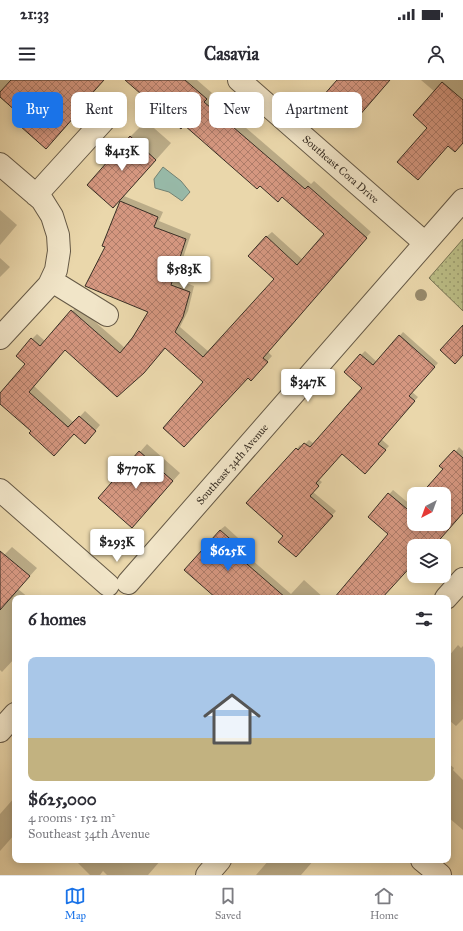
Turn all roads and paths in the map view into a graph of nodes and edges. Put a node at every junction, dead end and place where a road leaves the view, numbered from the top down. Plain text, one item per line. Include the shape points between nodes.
1 (239, 80) edge
2 (97, 128) edge
3 (0, 164) edge
4 (36, 195) junction
5 (463, 200) edge
6 (425, 243) junction
7 (52, 281) junction
8 (107, 315) dead end
9 (0, 338) edge
10 (0, 490) edge
11 (463, 578) edge
12 (118, 591) edge
13 (449, 595) edge
14 (12, 717) edge
15 (0, 731) edge
16 (217, 863) edge
17 (426, 863) edge
18 (207, 875) edge
19 (440, 875) edge

1 - 6 street, Southeast Cora Drive
2 - 4 street
3 - 4 street
4 - 7 street via 52,216 58,235 59,251
5 - 6 street, Southeast 34th Avenue
6 - 12 street, Southeast 34th Avenue
7 - 8 street
7 - 9 street
10 - 12 street
11 - 13 street
14 - 15 street
16 - 18 street
17 - 19 street

